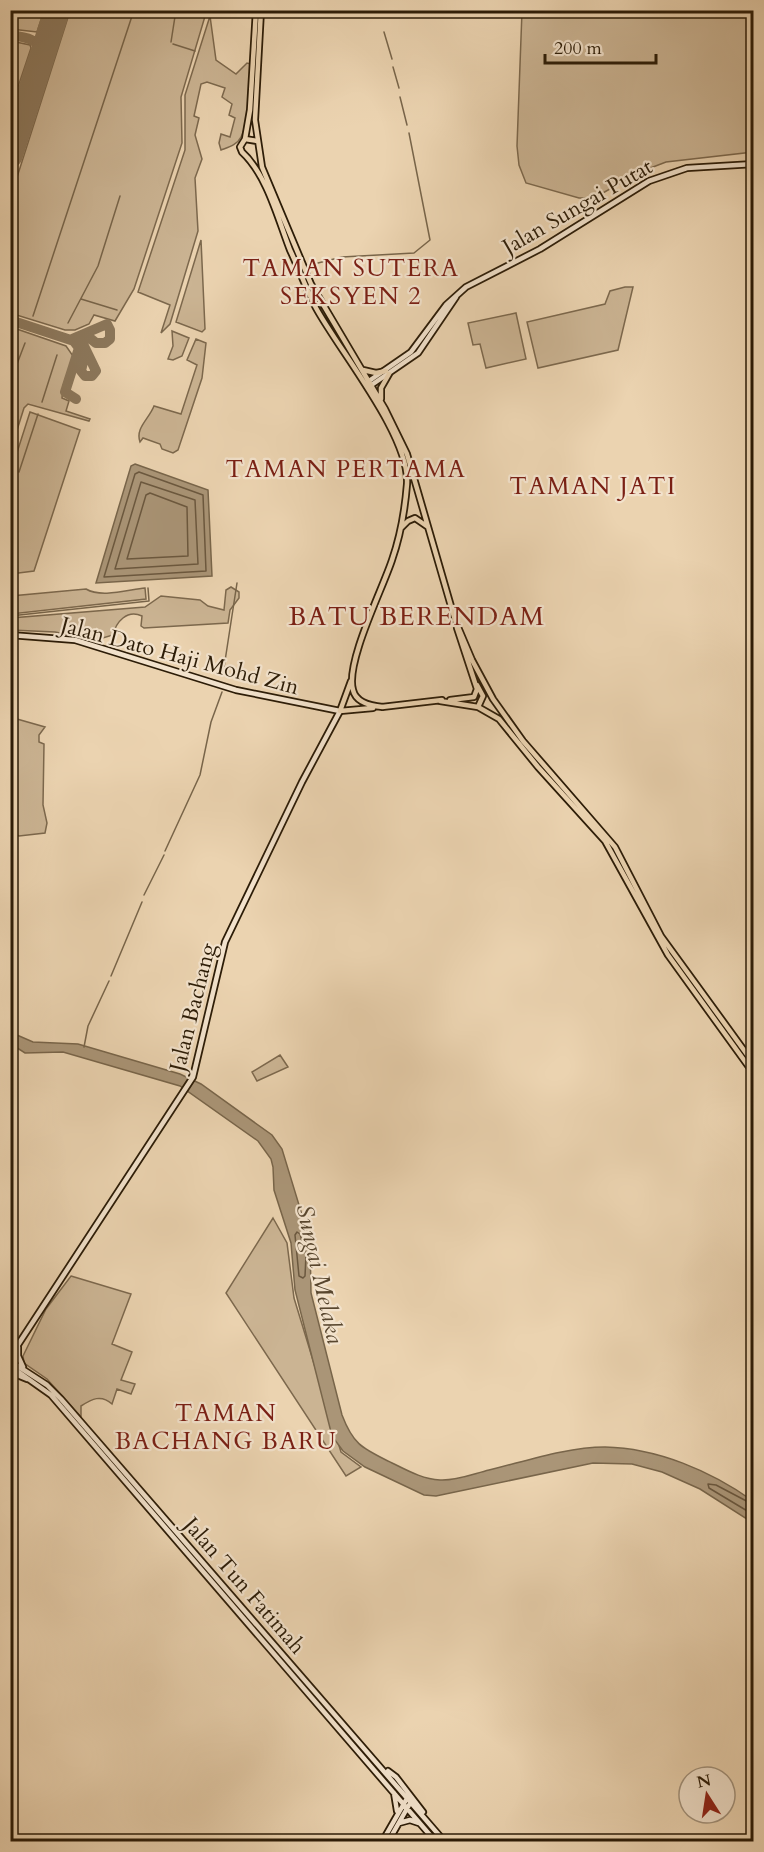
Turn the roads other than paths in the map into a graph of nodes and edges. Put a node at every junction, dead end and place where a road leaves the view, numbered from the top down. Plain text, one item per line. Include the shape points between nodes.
1 (256, 10) edge
2 (261, 10) edge
3 (245, 139) junction
4 (257, 141) junction
5 (259, 150) junction
6 (247, 156) junction
7 (753, 164) edge
8 (361, 368) junction
9 (387, 373) junction
10 (368, 385) junction
11 (381, 401) junction
12 (428, 527) junction
13 (400, 530) junction
14 (455, 620) junction
15 (10, 635) edge
16 (352, 677) junction
17 (476, 685) junction
18 (440, 700) junction
19 (383, 707) junction
20 (478, 707) junction
21 (340, 711) junction
22 (753, 1065) edge
23 (753, 1074) edge
24 (19, 1344) junction
25 (10, 1350) edge
26 (10, 1359) edge
27 (10, 1366) edge
28 (28, 1371) junction
29 (10, 1372) edge
30 (35, 1382) junction
31 (383, 1770) junction
32 (390, 1786) junction
33 (408, 1802) junction
34 (397, 1814) junction
35 (424, 1818) junction
36 (396, 1824) junction
37 (424, 1826) junction
38 (382, 1842) edge
39 (388, 1842) edge
40 (436, 1842) edge
41 (445, 1842) edge

1 - 3 main road
2 - 4 main road
3 - 4 main road
3 - 6 main road via 240,147
4 - 5 main road
5 - 6 main road
5 - 8 main road via 262,167 310,284
6 - 10 main road via 316,308
7 - 9 main road, Jalan Sungai Putat via 687,168 649,181 540,249 459,292 419,352
8 - 9 main road via 371,373
8 - 10 main road
9 - 10 main road, Jalan Sungai Putat
9 - 11 main road
10 - 11 main road
10 - 13 main road, Jalan Bachang via 396,440 407,475
11 - 12 main road via 407,454
12 - 13 main road via 413,518
12 - 14 main road
13 - 16 main road, Jalan Bachang via 391,563 371,608
14 - 17 main road
14 - 22 main road via 479,674 508,721 613,844 667,945
15 - 21 main road, Jalan Dato Haji Mohd Zin via 75,640 236,690
16 - 19 main road via 353,692 359,699
16 - 21 main road, Jalan Bachang
17 - 18 main road via 474,697
17 - 20 main road via 483,696
18 - 19 main road
18 - 20 main road
19 - 21 main road
20 - 23 main road via 499,719 610,847 668,955
21 - 24 main road, Jalan Bachang via 225,942 194,1077
24 - 25 main road
24 - 26 main road, Jalan Bachang
24 - 28 main road via 19,1360
26 - 28 main road, Jalan Tun Fatimah
27 - 30 main road, Jalan Tun Fatimah
28 - 31 main road, Jalan Tun Fatimah via 61,1399
29 - 30 main road
30 - 32 main road, Jalan Tun Fatimah via 64,1410
31 - 33 main road, Jalan Tun Fatimah
31 - 35 main road via 396,1777
32 - 33 main road, Jalan Tun Fatimah
32 - 34 main road
33 - 34 main road
33 - 35 main road, Jalan Tun Fatimah
33 - 36 main road
33 - 37 main road, Jalan Tun Fatimah
34 - 38 main road
35 - 41 main road, Jalan Tun Fatimah
36 - 37 main road via 410,1820
36 - 39 main road
37 - 40 main road, Jalan Tun Fatimah

